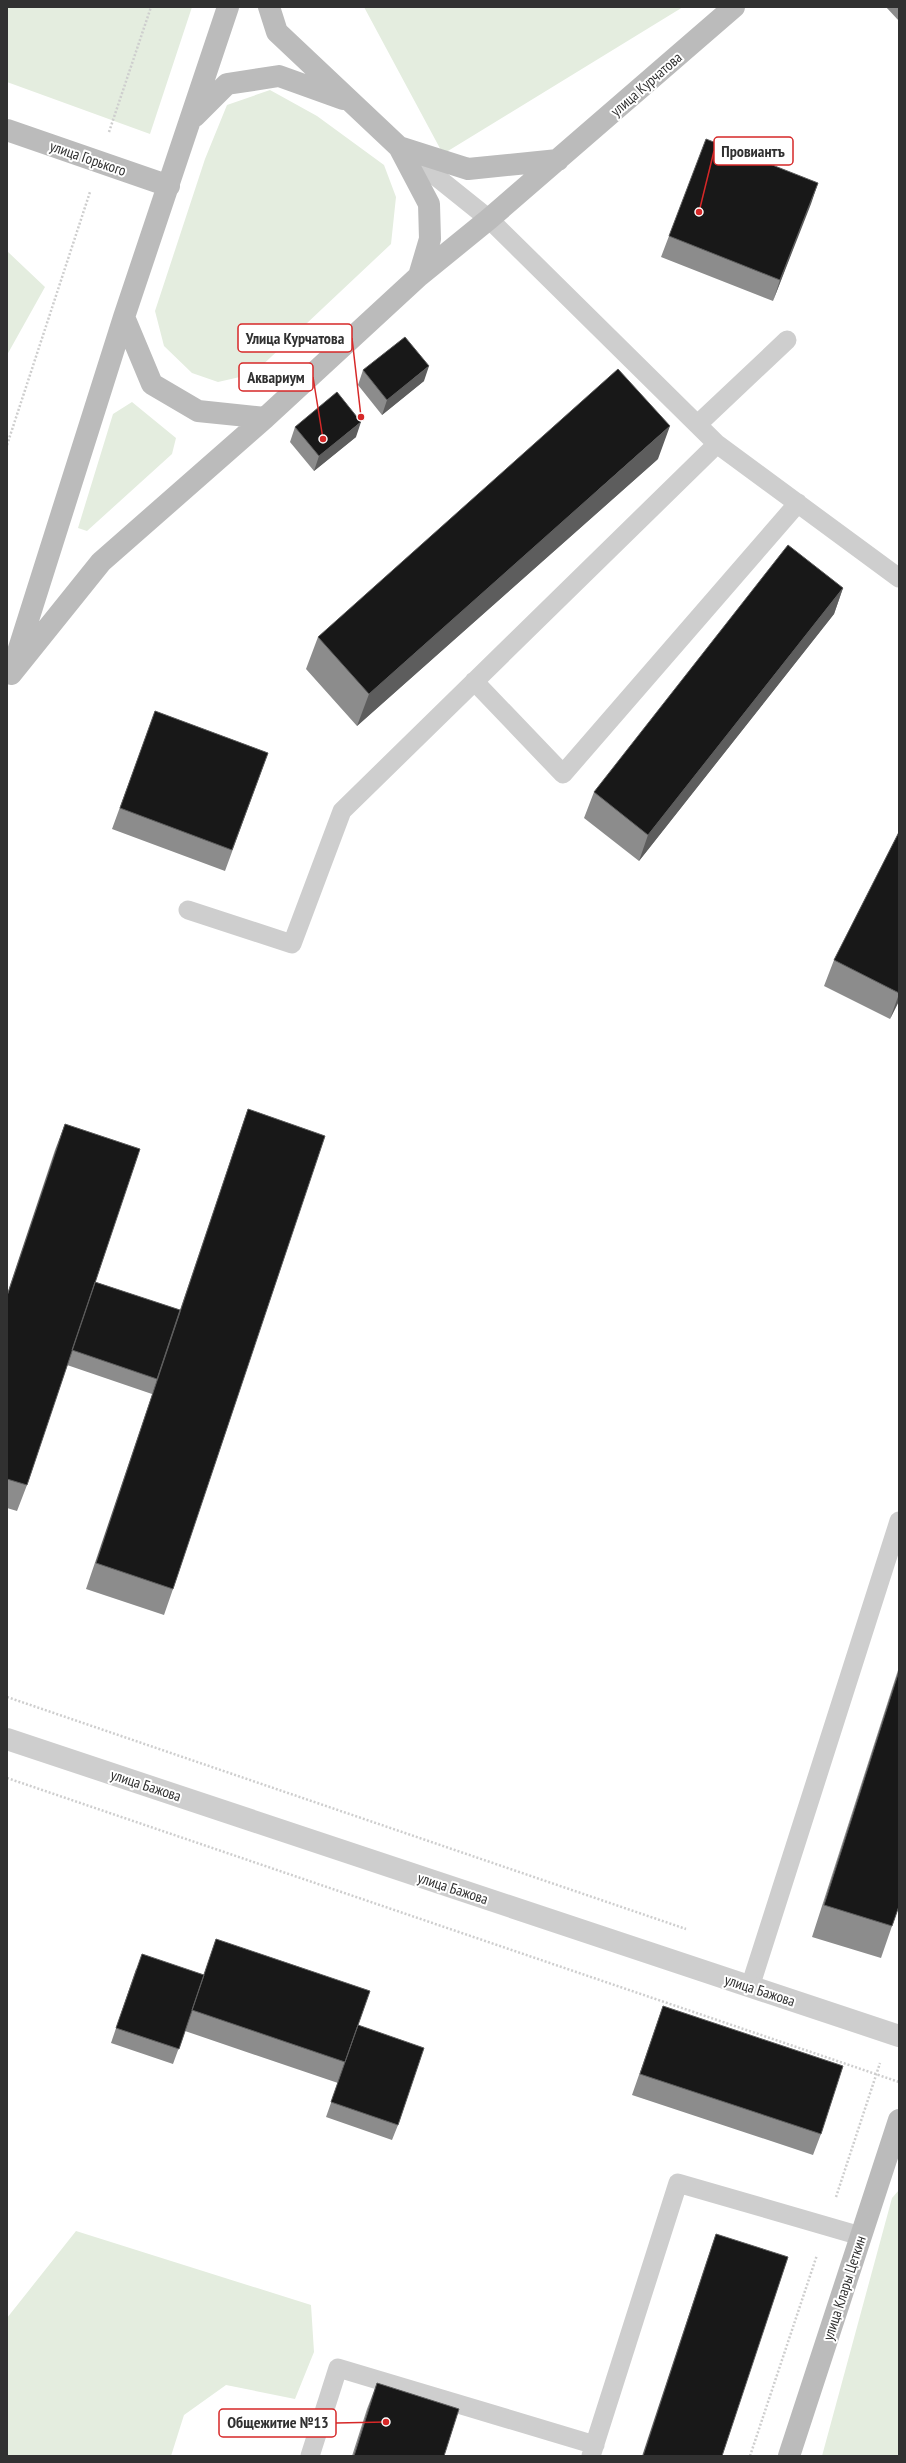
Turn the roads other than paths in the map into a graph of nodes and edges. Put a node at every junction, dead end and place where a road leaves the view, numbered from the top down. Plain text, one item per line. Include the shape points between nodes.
1 (228, 7) edge
2 (269, 7) edge
3 (734, 7) edge
4 (350, 101) junction
5 (192, 118) junction
6 (7, 130) edge
7 (399, 147) junction
8 (558, 160) junction
9 (169, 186) junction
10 (489, 219) junction
11 (419, 276) junction
12 (124, 317) junction
13 (787, 340) dead end
14 (265, 418) junction
15 (698, 424) junction
16 (718, 444) junction
17 (798, 504) junction
18 (899, 578) edge
19 (9, 679) edge
20 (474, 681) junction
21 (188, 910) dead end
22 (899, 1521) edge
23 (7, 1739) edge
24 (750, 1987) junction
25 (899, 2036) edge
26 (899, 2120) edge
27 (861, 2236) junction
28 (593, 2450) edge
29 (310, 2456) edge
30 (788, 2456) edge

1 - 5 main road
2 - 4 main road via 277,32
3 - 8 main road, улица Курчатова
4 - 5 main road via 279,76 227,84
4 - 7 main road
5 - 9 main road
6 - 9 main road, улица Горького
7 - 8 main road via 468,170
7 - 10 lane
7 - 11 main road via 429,204 430,239
8 - 10 main road, улица Курчатова
9 - 12 main road
10 - 11 main road, улица Курчатова
10 - 15 lane
11 - 14 main road, улица Курчатова
12 - 14 main road via 152,384 198,411
12 - 19 main road
13 - 15 lane
14 - 19 main road, улица Курчатова via 101,562
15 - 16 lane
16 - 17 lane
16 - 20 lane
17 - 18 lane
17 - 20 lane via 563,774
20 - 21 lane via 342,811 292,944
22 - 24 lane
23 - 24 street, улица Бажова
24 - 25 street, улица Бажова
26 - 27 main road, улица Клары Цеткин
27 - 28 lane via 678,2183
27 - 30 main road, улица Клары Цеткин
28 - 29 lane via 338,2368

